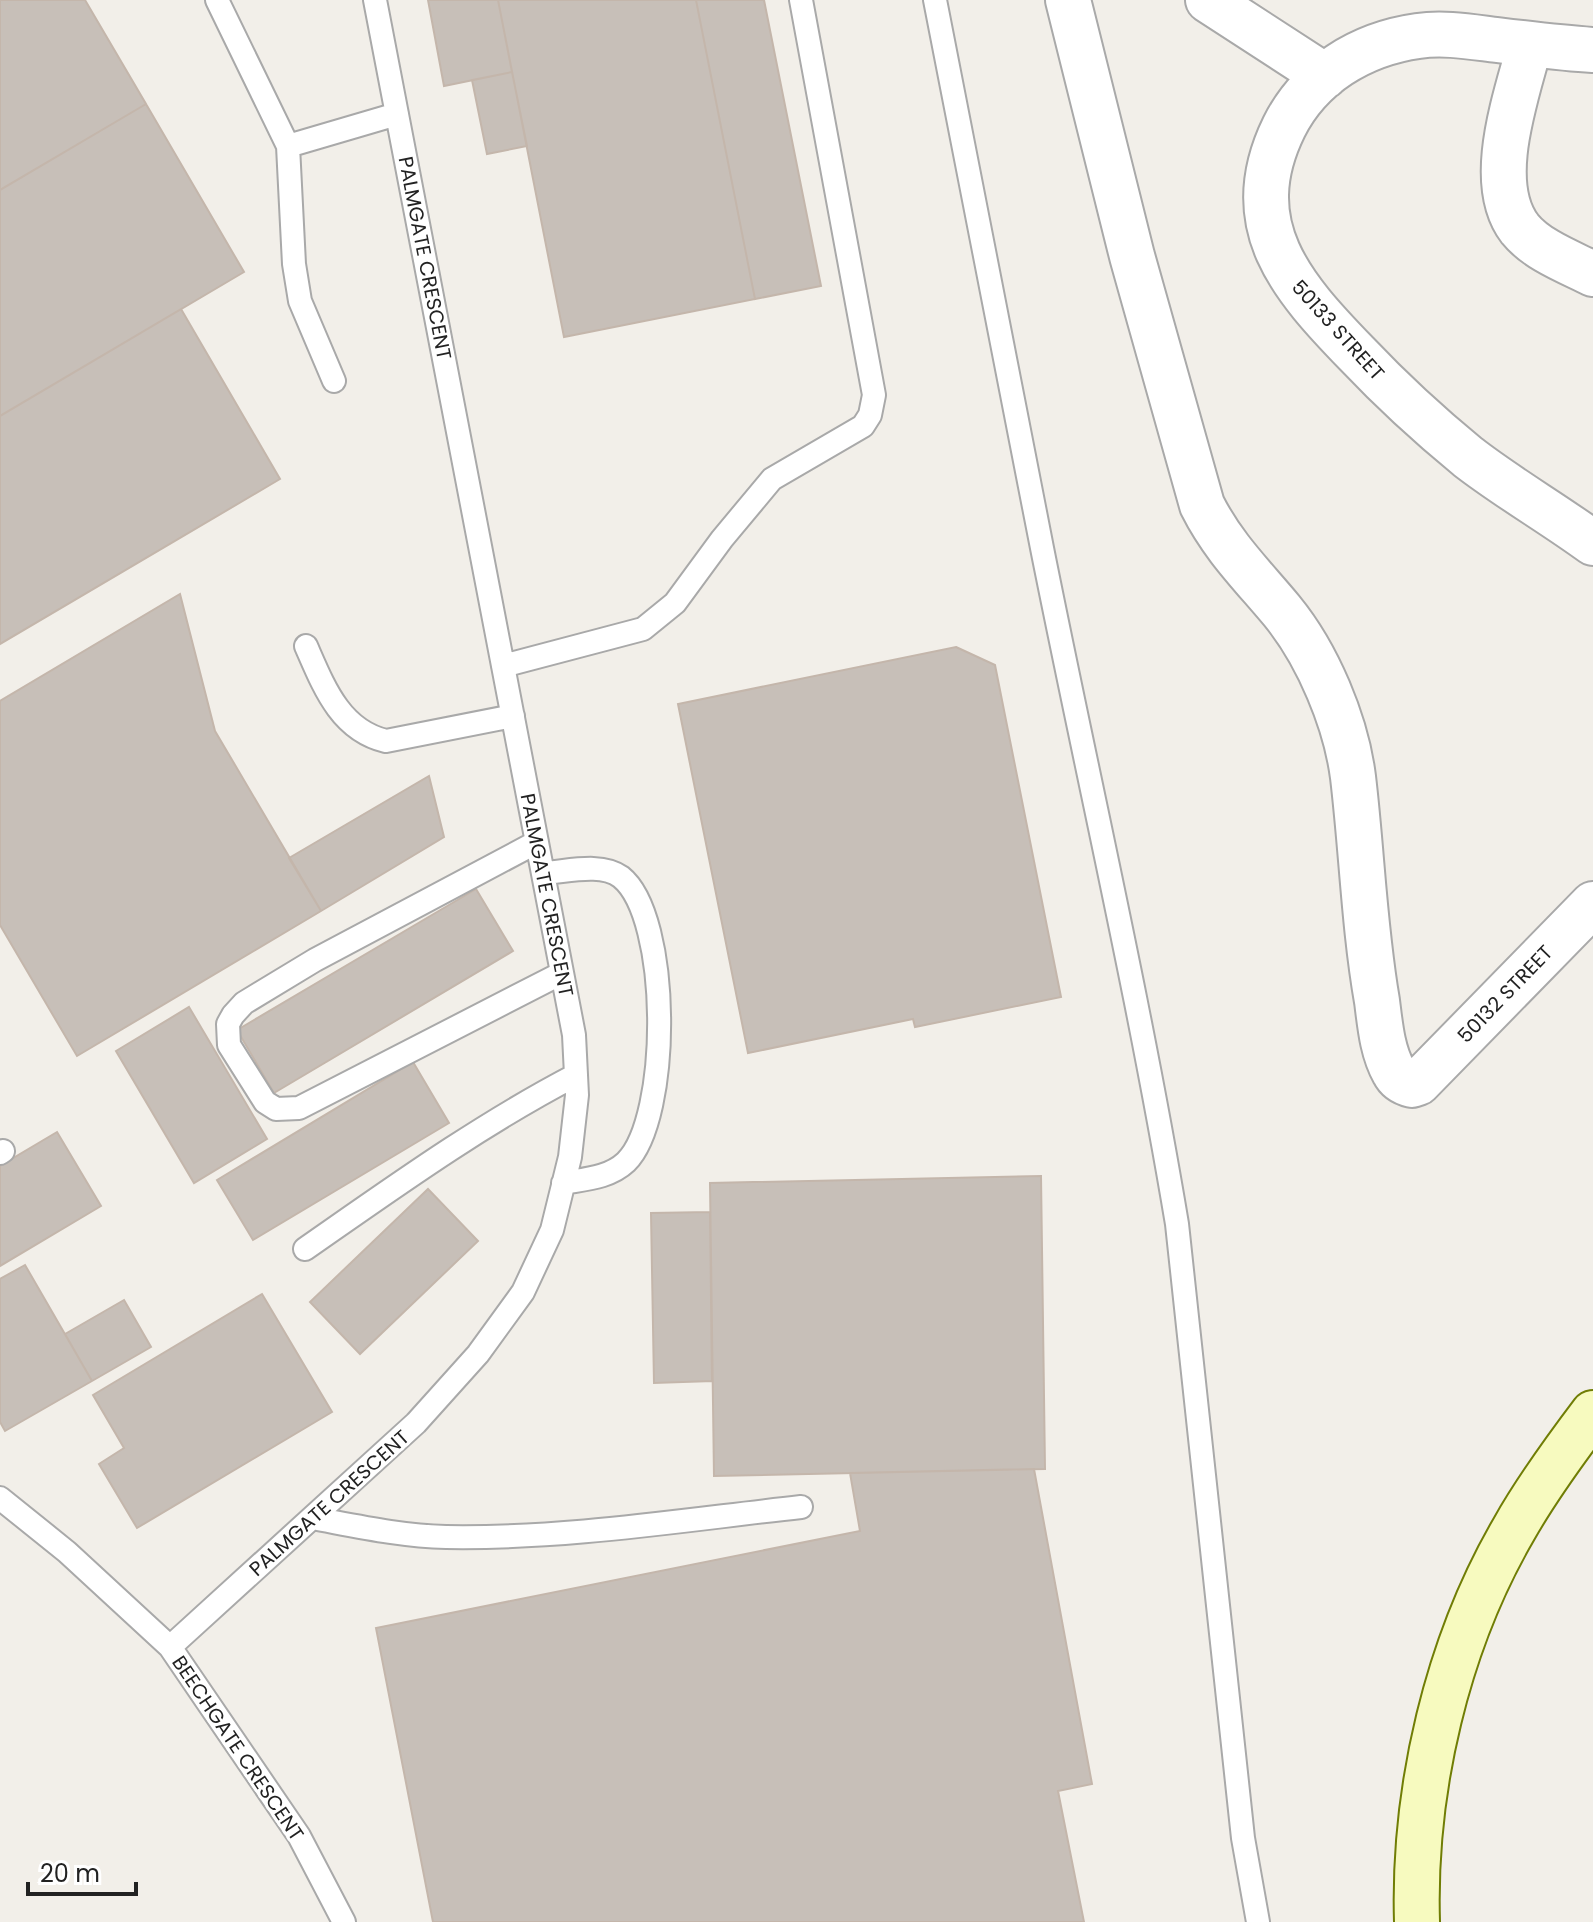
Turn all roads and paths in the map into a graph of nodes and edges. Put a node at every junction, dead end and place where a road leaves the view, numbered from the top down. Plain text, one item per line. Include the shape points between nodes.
1 (217, 0) edge
2 (375, 0) edge
3 (801, 0) edge
4 (935, 0) edge
5 (1068, 0) edge
6 (1208, 0) edge
7 (1530, 44) junction
8 (1593, 50) edge
9 (1325, 76) junction
10 (397, 114) junction
11 (288, 146) junction
12 (1593, 274) edge
13 (334, 381) dead end
14 (1593, 543) edge
15 (306, 646) dead end
16 (503, 666) junction
17 (513, 716) junction
18 (537, 842) junction
19 (543, 873) junction
20 (1593, 904) edge
21 (562, 973) junction
22 (576, 1075) junction
23 (563, 1183) junction
24 (305, 1249) dead end
25 (1593, 1413) edge
26 (0, 1498) edge
27 (801, 1507) dead end
28 (312, 1518) junction
29 (170, 1647) junction
30 (344, 1922) edge
31 (1258, 1922) edge
32 (1417, 1922) edge

1 - 11 lane
2 - 10 lane, PALMGATE CRESCENT
3 - 16 lane via 874,395 870,415 849,436 772,479 675,603 643,629
4 - 31 lane via 1177,1224 1243,1838
5 - 20 street, 50132 STREET via 1202,505 1216,534 1284,614 1339,715 1353,776 1369,958 1382,1034 1400,1081 1418,1083
6 - 9 street
7 - 8 street, 50133 STREET
7 - 9 street, 50133 STREET via 1421,35 1384,43
7 - 12 street via 1509,128 1506,198 1521,230 1537,244
9 - 14 street, 50133 STREET via 1294,107 1267,176 1273,241 1290,277 1402,401 1470,459
10 - 11 lane
10 - 16 lane, PALMGATE CRESCENT
11 - 13 lane via 300,301
15 - 17 lane via 338,708 368,737 386,741
16 - 17 lane, PALMGATE CRESCENT
17 - 18 lane, PALMGATE CRESCENT
18 - 19 lane, PALMGATE CRESCENT
18 - 21 lane via 244,1003 228,1024 229,1045 265,1102 276,1109 299,1108
19 - 21 lane, PALMGATE CRESCENT
19 - 23 lane via 601,869 619,876 643,911 658,970 657,1068 643,1136 625,1163 604,1176
21 - 22 lane, PALMGATE CRESCENT
22 - 23 lane, PALMGATE CRESCENT via 576,1110
22 - 24 lane via 480,1128
23 - 28 lane, PALMGATE CRESCENT via 552,1230 523,1292 478,1354 416,1423
25 - 32 street via 1513,1530 1478,1602 1450,1680 1429,1762
26 - 29 lane, BEECHGATE CRESCENT
27 - 28 lane via 593,1531 444,1537
28 - 29 lane, PALMGATE CRESCENT
29 - 30 lane, BEECHGATE CRESCENT via 299,1836

